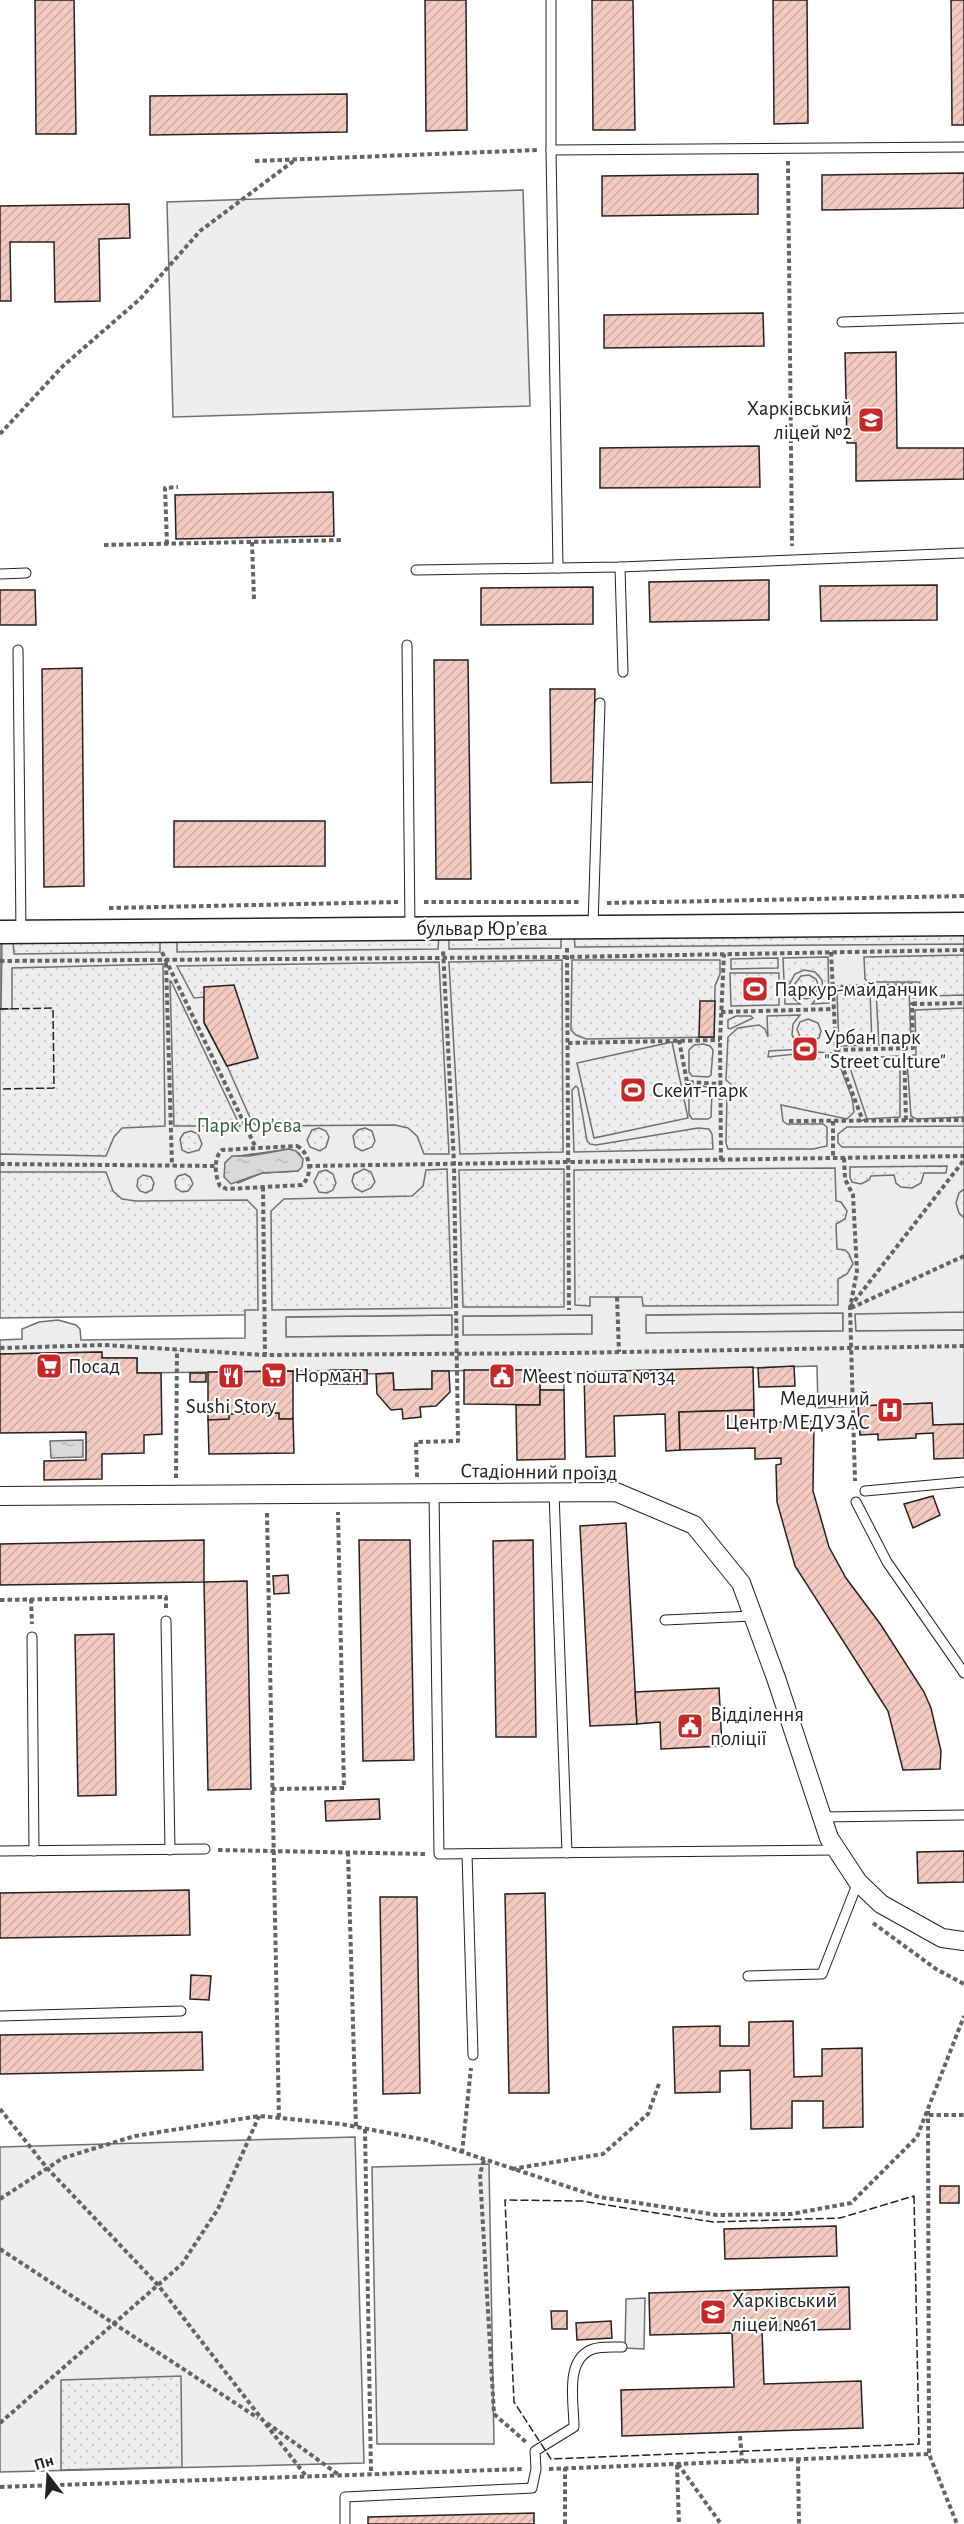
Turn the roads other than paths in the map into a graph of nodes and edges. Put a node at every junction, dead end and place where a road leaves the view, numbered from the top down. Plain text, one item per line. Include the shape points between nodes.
1 (551, 0) edge
2 (964, 147) edge
3 (551, 150) junction
4 (964, 318) edge
5 (842, 322) dead end
6 (964, 553) edge
7 (558, 567) junction
8 (621, 567) junction
9 (416, 570) dead end
10 (26, 573) dead end
11 (0, 574) edge
12 (407, 645) dead end
13 (18, 650) dead end
14 (623, 672) dead end
15 (600, 703) dead end
16 (964, 924) edge
17 (593, 927) junction
18 (410, 929) junction
19 (10, 932) edge
20 (964, 1482) edge
21 (865, 1491) dead end
22 (554, 1492) junction
23 (426, 1493) junction
24 (0, 1496) edge
25 (856, 1502) road end
26 (753, 1616) junction
27 (665, 1620) dead end
28 (166, 1622) road end
29 (32, 1637) road end
30 (964, 1673) edge
31 (964, 1815) edge
32 (822, 1817) junction
33 (170, 1850) junction
34 (205, 1850) road end
35 (836, 1850) junction
36 (0, 1851) edge
37 (34, 1851) junction
38 (567, 1853) junction
39 (466, 1854) junction
40 (858, 1882) junction
41 (964, 1941) edge
42 (748, 1976) dead end
43 (181, 2012) dead end
44 (0, 2016) edge
45 (473, 2055) road end
46 (622, 2347) dead end
47 (345, 2524) edge

1 - 3 lane
2 - 3 lane
3 - 7 lane
4 - 5 lane
6 - 8 lane
7 - 8 lane
7 - 9 lane
8 - 14 lane
10 - 11 lane
12 - 18 lane
13 - 19 lane
15 - 17 lane
16 - 17 street, бульвар Юрʼєва
17 - 18 street, бульвар Юрʼєва
18 - 19 street, бульвар Юрʼєва
20 - 21 lane
22 - 23 street, Стадіонний проїзд
22 - 26 street, Стадіонний проїзд via 616,1492 694,1525 741,1583
22 - 38 lane
23 - 24 street, Стадіонний проїзд
23 - 39 lane via 439,1854
25 - 30 lane via 887,1562
26 - 27 lane
26 - 32 street, Стадіонний проїзд
28 - 33 lane
29 - 37 lane
31 - 32 lane
32 - 35 street, Стадіонний проїзд
33 - 34 lane
33 - 37 lane
35 - 38 lane
35 - 40 street, Стадіонний проїзд
36 - 37 lane
38 - 39 lane
39 - 45 lane
40 - 41 street, Стадіонний проїзд via 891,1910 942,1938
40 - 42 lane via 822,1974
43 - 44 lane
46 - 47 lane via 594,2348 580,2356 574,2367 574,2427 535,2451 532,2488 345,2497

